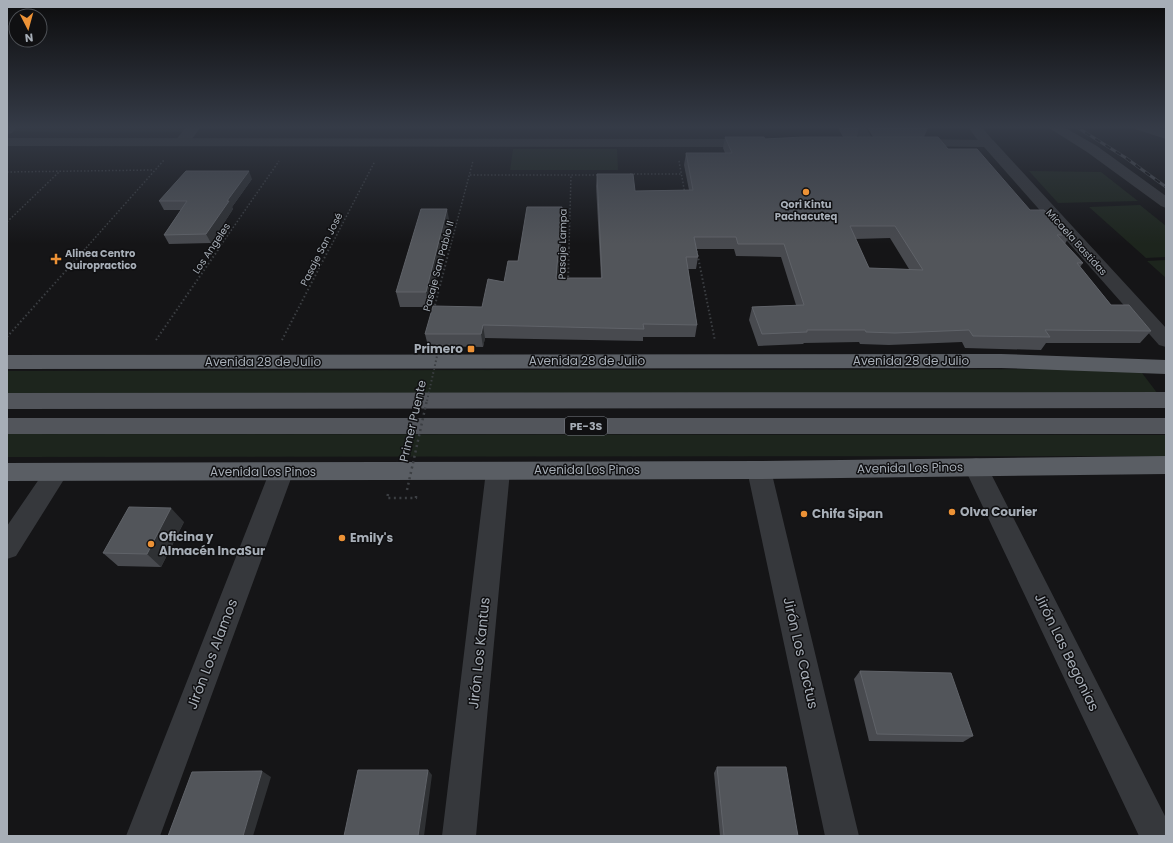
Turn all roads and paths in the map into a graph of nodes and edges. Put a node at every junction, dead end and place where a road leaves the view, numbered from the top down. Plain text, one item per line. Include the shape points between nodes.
1 (159, 165) edge
2 (277, 165) edge
3 (373, 165) edge
4 (680, 165) edge
5 (1008, 165) edge
6 (1114, 165) edge
7 (155, 170) junction
8 (60, 171) junction
9 (7, 172) edge
10 (626, 174) edge
11 (681, 174) junction
12 (571, 175) junction
13 (602, 175) edge
14 (686, 197) edge
15 (1166, 203) edge
16 (7, 222) edge
17 (696, 244) edge
18 (568, 284) edge
19 (434, 309) edge
20 (7, 336) edge
21 (1166, 340) edge
22 (437, 356) dead end
23 (719, 361) junction
24 (7, 362) edge
25 (141, 362) junction
26 (271, 362) junction
27 (1166, 367) edge
28 (1166, 400) edge
29 (7, 401) edge
30 (7, 426) edge
31 (1166, 426) edge
32 (1166, 465) edge
33 (976, 467) junction
34 (759, 470) junction
35 (498, 471) junction
36 (7, 472) edge
37 (281, 472) junction
38 (56, 473) junction
39 (407, 490) dead end
40 (7, 548) edge
41 (143, 836) edge
42 (459, 836) edge
43 (842, 836) edge
44 (1157, 836) edge

1 - 7 path
2 - 25 path, Los Angeles
3 - 26 path, Pasaje San José
4 - 11 path
5 - 21 street, Micaela Bastidas
6 - 15 street
7 - 8 path
7 - 20 path
8 - 9 path
8 - 16 path
10 - 11 path
11 - 14 path
12 - 13 path
12 - 18 path, Pasaje Lampa
12 - 19 path, Pasaje San Pablo II via 470,175
17 - 23 path
22 - 39 path, Primer Puente, bridge
23 - 26 highway, Avenida 28 de Julio
23 - 27 highway, Avenida 28 de Julio via 1001,361
24 - 25 highway, Avenida 28 de Julio
25 - 26 highway, Avenida 28 de Julio
28 - 29 main road, PE-3S
30 - 31 main road, PE-3S
32 - 33 highway, Avenida Los Pinos
33 - 34 highway, Avenida Los Pinos
33 - 44 street, Jirón Las Begonias
34 - 35 highway, Avenida Los Pinos
34 - 43 street, Jirón Los Cactus
35 - 37 highway, Avenida Los Pinos
35 - 42 street, Jirón Los Kantus
36 - 38 highway, Avenida Los Pinos
37 - 38 highway, Avenida Los Pinos
37 - 41 street, Jirón Los Alamos
38 - 40 street

